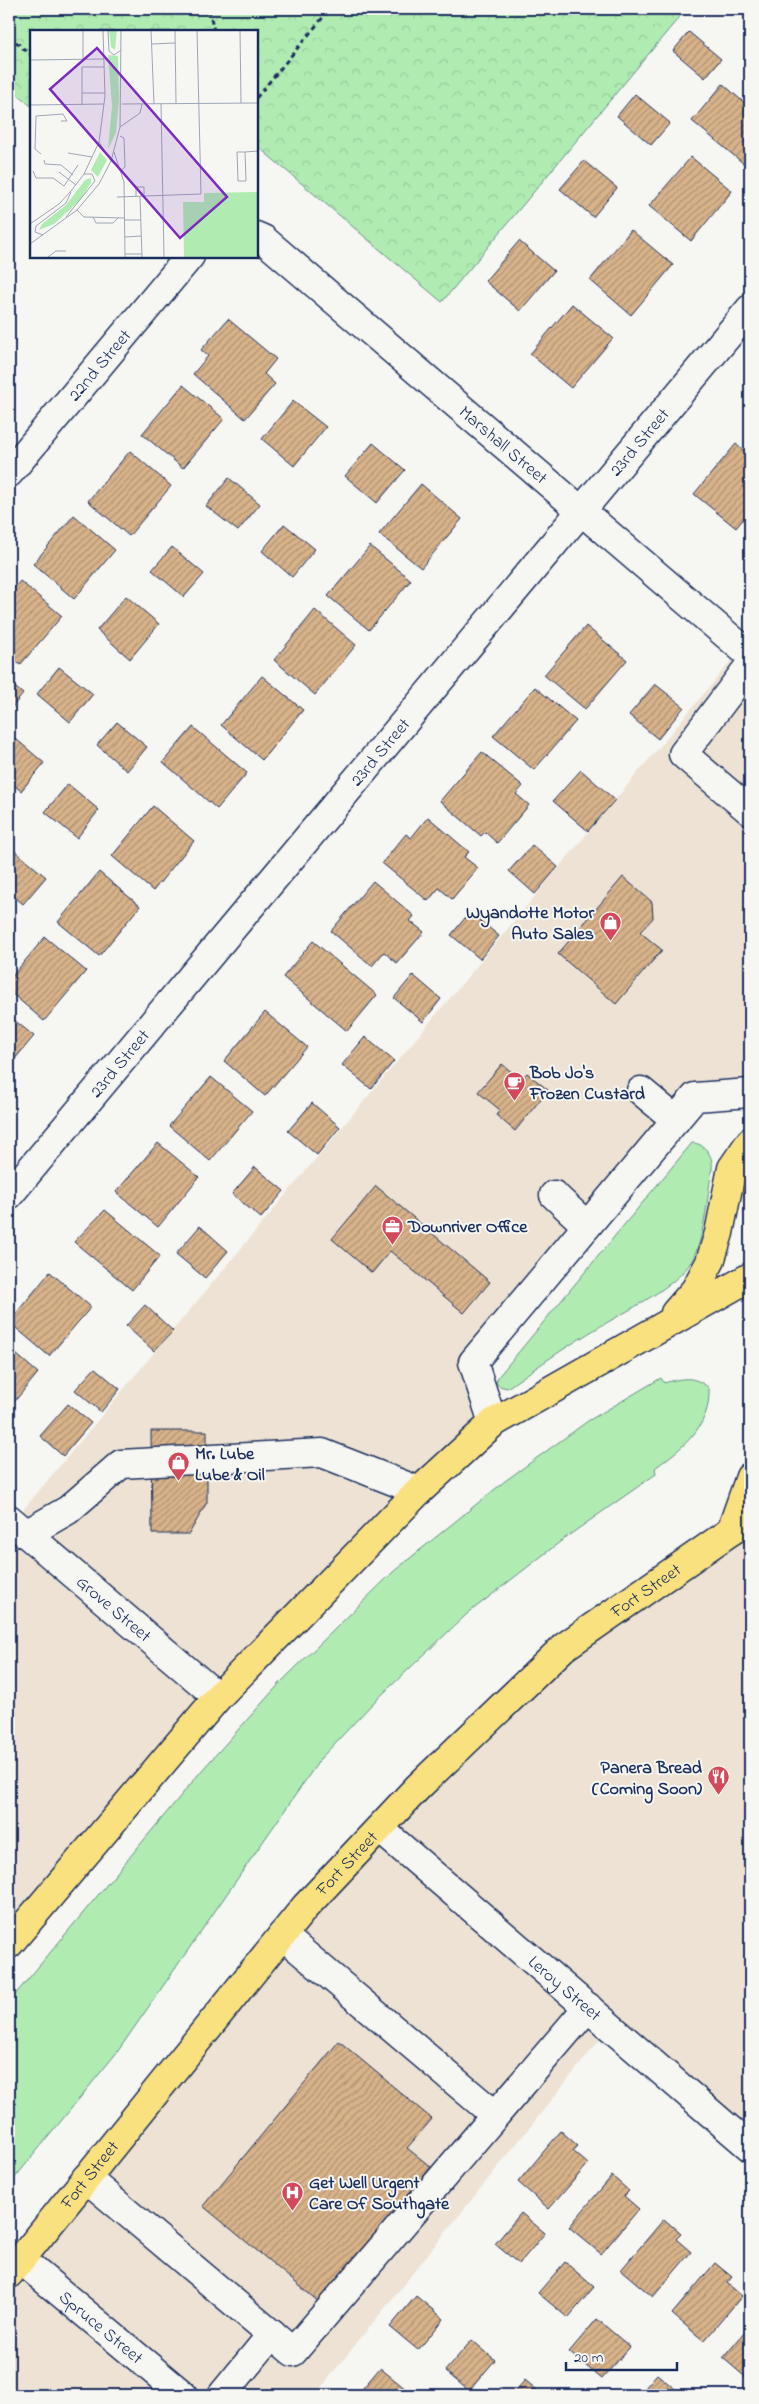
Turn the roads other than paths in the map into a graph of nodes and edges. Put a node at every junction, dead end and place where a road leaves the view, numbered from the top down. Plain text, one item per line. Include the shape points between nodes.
1 (258, 237) edge
2 (188, 258) edge
3 (750, 309) edge
4 (9, 474) edge
5 (582, 512) junction
6 (750, 655) edge
7 (750, 665) edge
8 (750, 811) edge
9 (641, 1091) dead end
10 (750, 1093) edge
11 (676, 1120) junction
12 (750, 1142) edge
13 (9, 1195) edge
14 (554, 1195) dead end
15 (587, 1226) junction
16 (750, 1277) edge
17 (660, 1328) junction
18 (493, 1423) junction
19 (750, 1477) edge
20 (419, 1491) junction
21 (18, 1526) edge
22 (741, 1526) edge
23 (218, 1697) junction
24 (380, 1829) junction
25 (282, 1935) junction
26 (9, 1942) edge
27 (588, 2007) junction
28 (495, 2115) junction
29 (750, 2147) edge
30 (86, 2178) junction
31 (15, 2266) edge
32 (272, 2334) junction
33 (183, 2395) edge
34 (222, 2395) edge

1 - 5 street, Marshall Street
2 - 4 street, 22nd Street
3 - 5 street, 23rd Street
5 - 6 street, Marshall Street
5 - 13 street, 23rd Street
7 - 8 street via 683,754
9 - 11 street
10 - 11 street via 696,1097
11 - 15 street
12 - 17 main road via 732,1168 710,1262 696,1290
14 - 15 street
15 - 18 street via 473,1362
16 - 17 main road
17 - 18 main road
18 - 20 main road
19 - 22 main road
20 - 21 street via 322,1453 121,1464 68,1510
20 - 23 main road
21 - 23 street, Grove Street
22 - 24 main road, Fort Street via 564,1647 418,1787
23 - 26 main road
24 - 25 main road, Fort Street via 304,1906
24 - 27 street, Leroy Street
25 - 28 street
25 - 30 main road, Fort Street
27 - 28 street
27 - 29 street, Leroy Street
28 - 32 street via 293,2352
30 - 31 main road, Fort Street
30 - 32 street
31 - 33 street, Spruce Street
32 - 34 street

